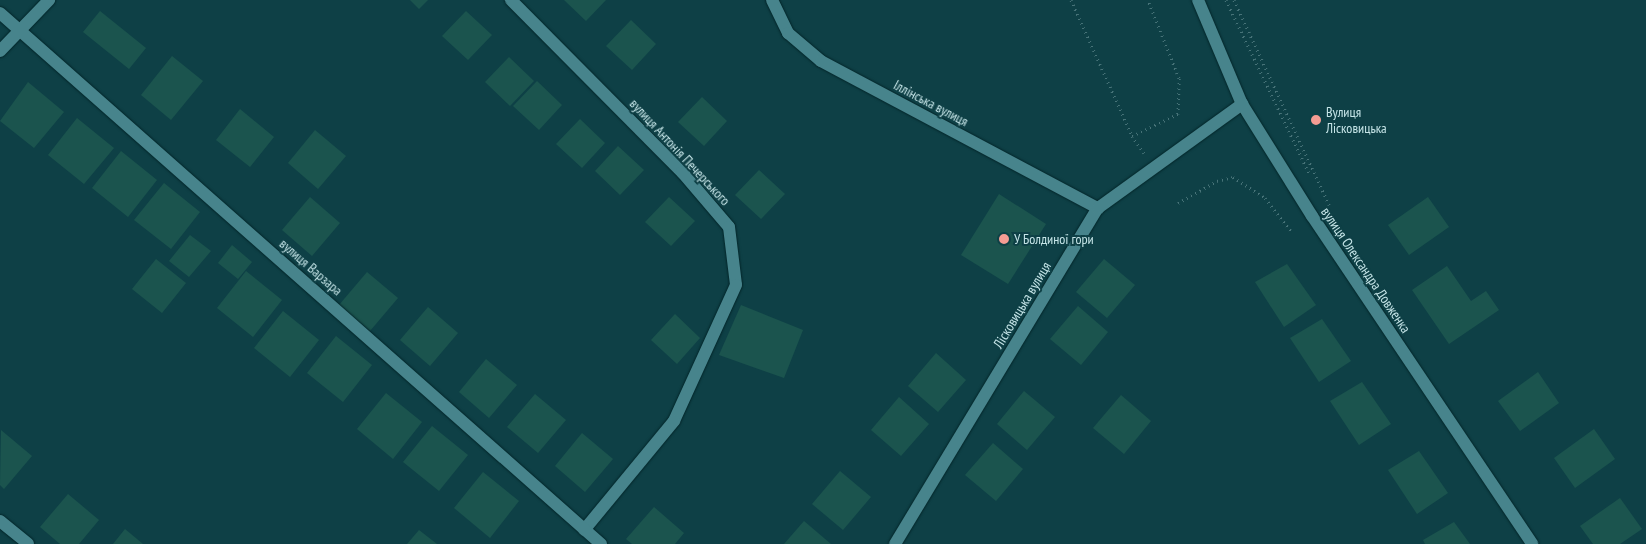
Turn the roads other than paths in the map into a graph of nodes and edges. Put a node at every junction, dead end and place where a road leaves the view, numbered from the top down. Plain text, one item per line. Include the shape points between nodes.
1 (49, 0) edge
2 (511, 0) edge
3 (772, 0) edge
4 (1198, 0) edge
5 (0, 13) edge
6 (20, 31) junction
7 (0, 51) edge
8 (1242, 104) junction
9 (1098, 208) junction
10 (0, 521) edge
11 (584, 530) junction
12 (28, 544) edge
13 (601, 544) edge
14 (895, 544) edge
15 (1532, 544) edge

1 - 6 street
2 - 11 street, вулиця Антонія Печерського via 682,172 729,227 736,285 674,421
3 - 9 street, Іллінська вулиця via 788,33 821,61
4 - 8 street, вулиця Олександра Довженка
5 - 6 street, вулиця Варзара
6 - 7 street
6 - 11 street, вулиця Варзара
8 - 9 street, Лісковицька вулиця
8 - 15 street, вулиця Олександра Довженка via 1312,216
9 - 14 street, Лісковицька вулиця
10 - 12 street
11 - 13 street, вулиця Варзара

